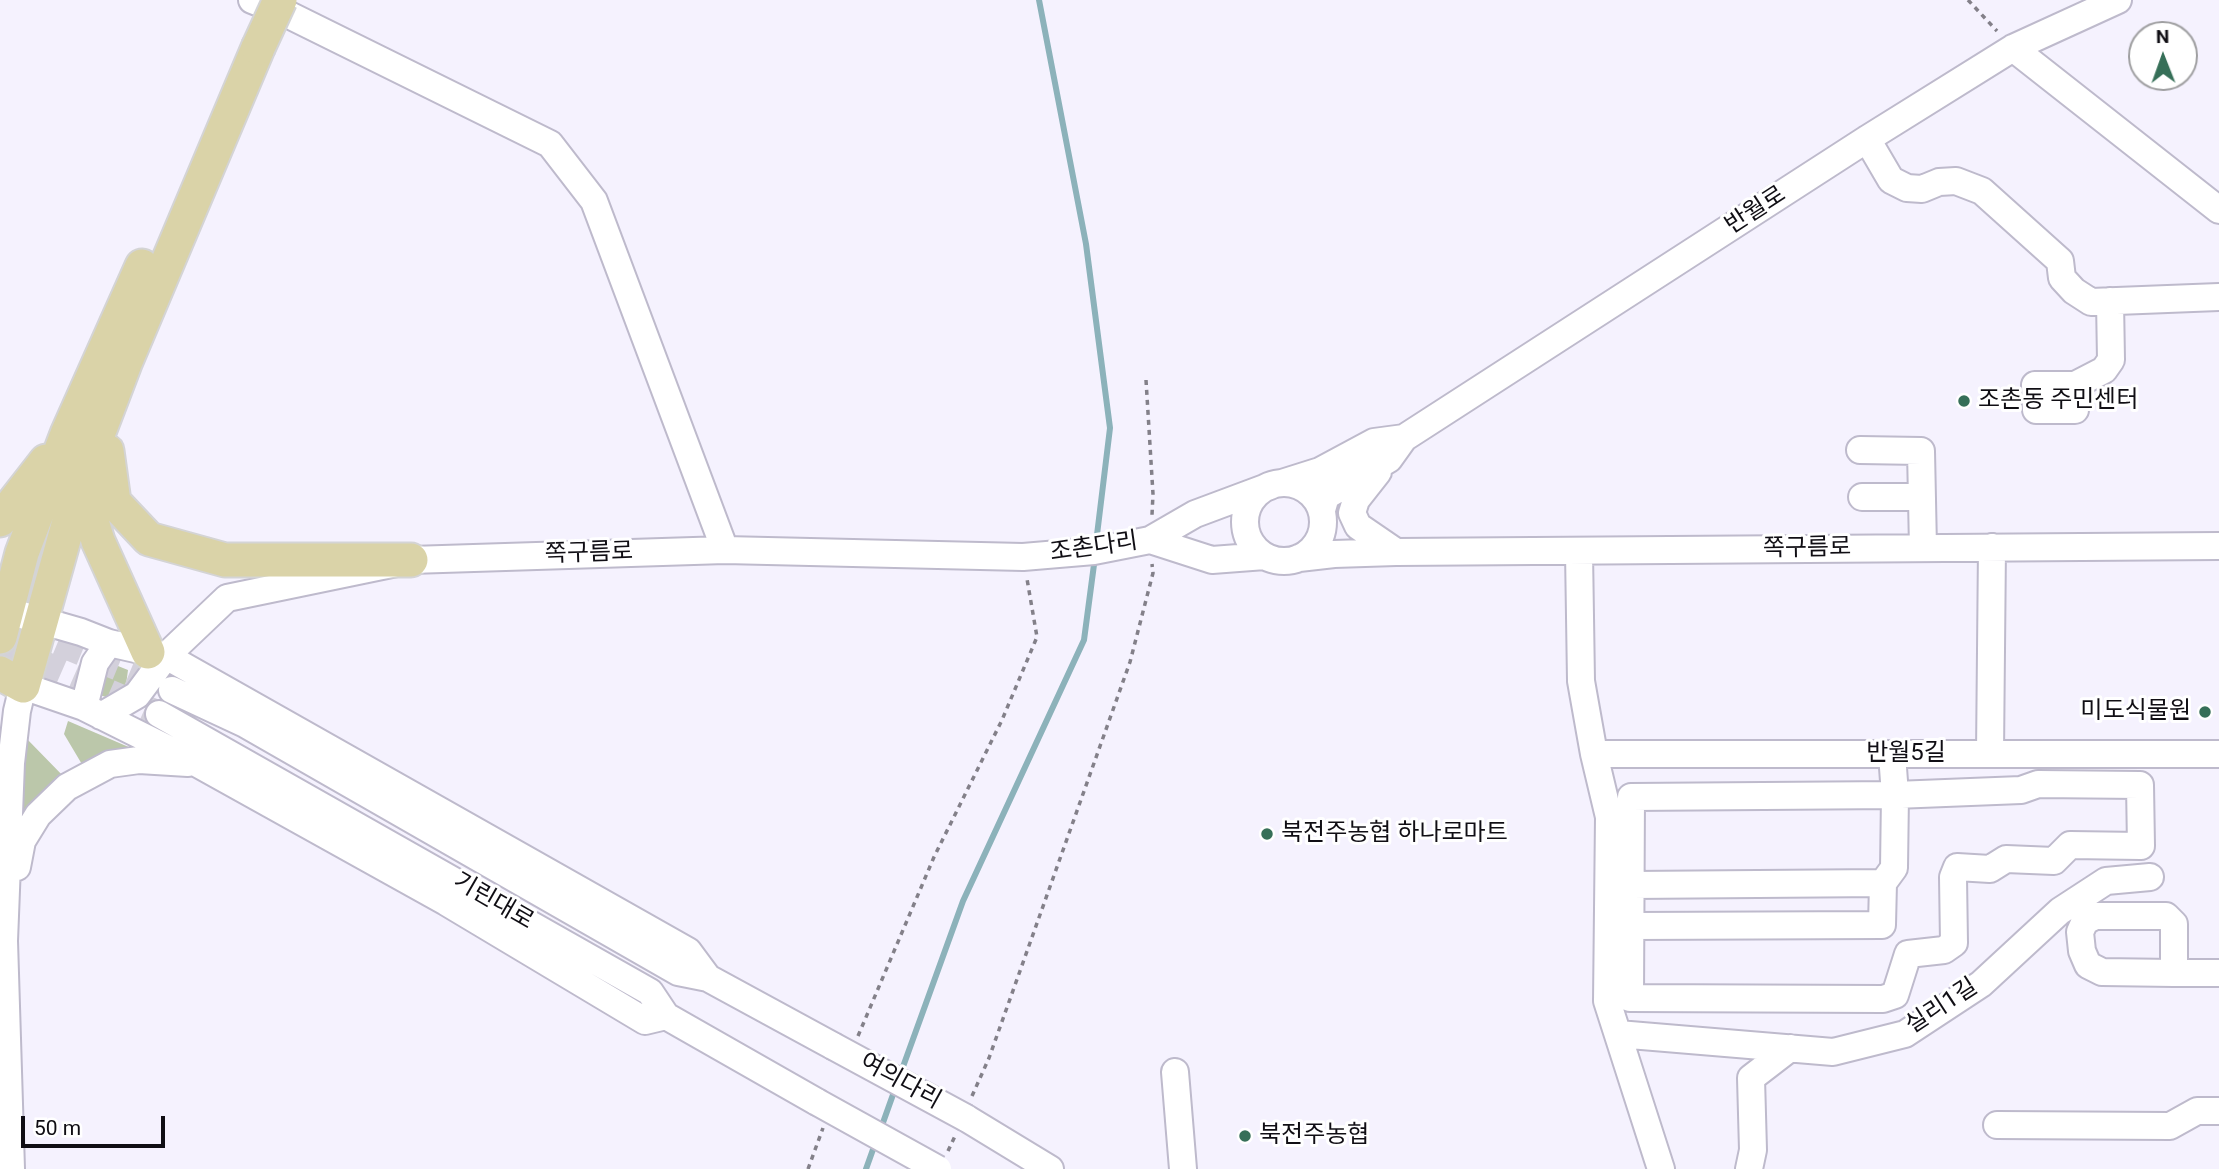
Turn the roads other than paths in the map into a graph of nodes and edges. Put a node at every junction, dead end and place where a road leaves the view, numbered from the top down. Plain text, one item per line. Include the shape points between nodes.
1 (252, 0) edge
2 (262, 0) edge
3 (280, 0) edge
4 (2118, 0) edge
5 (249, 47) junction
6 (2013, 48) junction
7 (1867, 139) junction
8 (2219, 210) edge
9 (2219, 297) edge
10 (2110, 301) junction
11 (2074, 384) dead end
12 (1404, 438) junction
13 (81, 440) junction
14 (1860, 450) dead end
15 (1381, 463) junction
16 (80, 482) junction
17 (1276, 484) junction
18 (1861, 496) dead end
19 (1922, 497) junction
20 (1322, 516) junction
21 (0, 520) edge
22 (1150, 540) junction
23 (2219, 546) edge
24 (1992, 547) junction
25 (1923, 548) junction
26 (725, 550) junction
27 (1396, 552) junction
28 (1579, 552) junction
29 (1265, 556) junction
30 (1030, 557) joint
31 (1299, 558) junction
32 (411, 560) junction
33 (15, 618) edge
34 (109, 643) junction
35 (157, 654) junction
36 (11, 679) edge
37 (172, 690) tunnel mouth
38 (93, 711) junction
39 (159, 714) tunnel mouth
40 (1594, 754) junction
41 (1892, 754) junction
42 (1990, 754) junction
43 (2219, 754) edge
44 (196, 763) junction
45 (1895, 795) junction
46 (2150, 877) dead end
47 (1883, 883) junction
48 (1632, 885) junction
49 (1632, 926) junction
50 (4, 941) junction
51 (2174, 973) dead end
52 (2219, 973) edge
53 (708, 978) junction
54 (666, 1016) junction
55 (1618, 1034) junction
56 (845, 1043) joint
57 (1790, 1048) junction
58 (1175, 1072) dead end
59 (2219, 1111) edge
60 (1997, 1125) dead end
61 (942, 1163) edge
62 (11, 1169) edge
63 (1050, 1169) edge
64 (1183, 1169) edge
65 (1661, 1169) edge
66 (1749, 1169) edge

1 - 26 street via 550,145 594,201
2 - 5 main road
3 - 5 main road, bridge
4 - 6 street, 반월로
5 - 13 main road via 126,361
6 - 7 street, 반월로
6 - 8 street
7 - 10 street via 1891,180 1922,189 1956,181 1982,191 2060,261 2062,278 2074,290 2091,302
7 - 12 street, 반월로
9 - 10 street
10 - 11 street via 2111,360 2104,370
12 - 15 street
12 - 17 street via 1374,442 1321,471
13 - 16 main road
13 - 21 main road
13 - 32 main road via 107,451 114,502 149,538 225,560
13 - 33 main road via 22,553
14 - 19 street via 1921,451
15 - 20 street via 1326,496
15 - 27 street via 1352,513 1358,526
16 - 33 main road
16 - 35 main road via 98,541
17 - 20 street via 1295,484 1307,490
17 - 22 street via 1195,514
17 - 29 street via 1259,492 1246,514 1249,539
18 - 19 street
19 - 25 street
20 - 27 street via 1337,537
20 - 31 street via 1317,544
22 - 29 street via 1212,560
22 - 30 street, 조촌다리
23 - 24 street, 쪽구름로
24 - 25 street, 쪽구름로
24 - 42 street
25 - 28 street, 쪽구름로
26 - 30 street, 쪽구름로
26 - 32 street, 쪽구름로
27 - 28 street, 쪽구름로
27 - 31 street
28 - 40 street via 1581,681
29 - 31 street via 1288,561
32 - 35 street, 쪽구름로 via 228,598
33 - 34 street
33 - 36 main road
34 - 35 street
34 - 38 street via 95,663
35 - 38 street, 쪽구름로 via 137,695
35 - 53 street via 688,951
36 - 38 street
36 - 50 street via 17,711
37 - 53 street, 기린대로 via 245,724 678,972
38 - 44 street
39 - 54 street, 기린대로 via 650,992
40 - 41 street, 반월5길
40 - 55 street via 1609,817 1607,1000
41 - 42 street, 반월5길
41 - 45 street
42 - 43 street, 반월5길
44 - 50 street via 139,760 110,764 67,787 38,815 22,842
44 - 54 street via 446,902 645,1021
45 - 47 street via 1894,868
45 - 48 street via 1631,797
45 - 49 street via 2021,790 2038,784 2140,785 2141,846 2070,845 2054,860 2006,859 1990,869 1957,867 1953,877 1954,943 1944,950 1908,954 1895,995 1883,999 1630,998
46 - 57 street, 실리1길 via 2106,881 2060,911 1980,984 1905,1034 1833,1052
47 - 48 street
47 - 49 street via 1882,925
48 - 49 street
50 - 62 street
51 - 52 street
53 - 56 street, 기린대로
54 - 61 street, 기린대로, bridge via 820,1115
55 - 57 street, 실리1길
55 - 65 street
56 - 63 street, 여의다리, bridge
57 - 66 street via 1751,1078 1753,1150
58 - 64 street
59 - 60 street via 2197,1111 2170,1126

